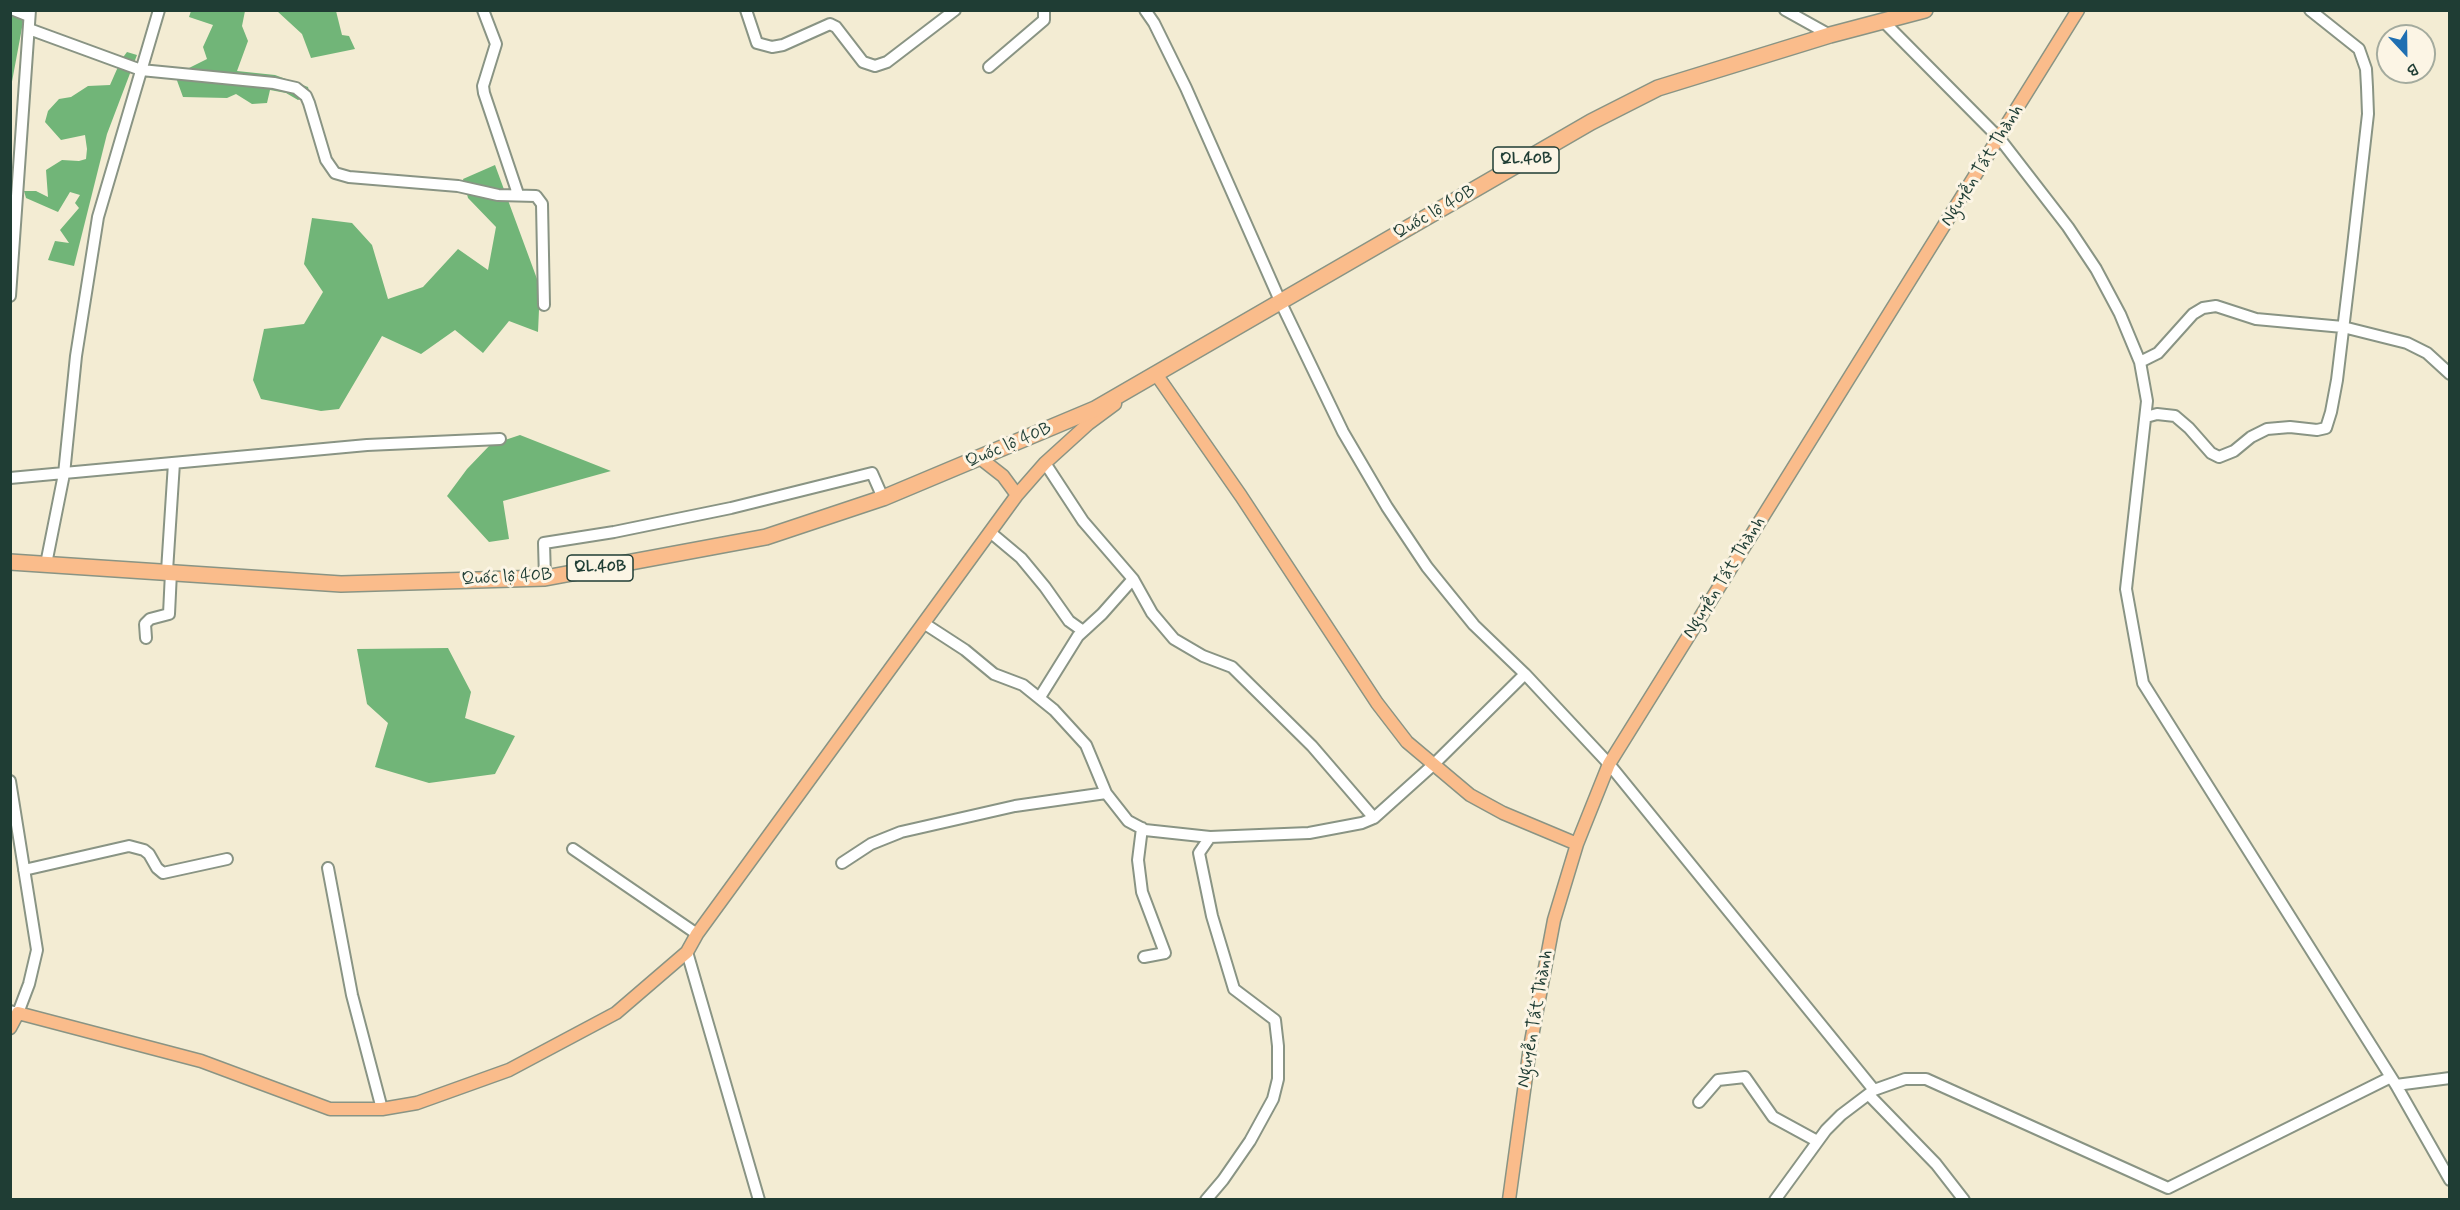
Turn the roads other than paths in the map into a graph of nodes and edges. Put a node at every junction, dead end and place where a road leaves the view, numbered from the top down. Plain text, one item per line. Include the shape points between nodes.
1 (14, 10) edge
2 (159, 10) edge
3 (483, 10) edge
4 (746, 10) edge
5 (954, 10) edge
6 (1044, 10) edge
7 (1145, 10) edge
8 (1785, 10) edge
9 (1925, 10) edge
10 (2078, 10) edge
11 (2315, 12) edge
12 (29, 13) edge
13 (1884, 22) junction
14 (29, 29) junction
15 (1830, 35) junction
16 (989, 67) dead end
17 (141, 70) junction
18 (2000, 139) junction
19 (518, 194) junction
20 (13, 200) edge
21 (10, 296) edge
22 (1281, 303) junction
23 (544, 305) dead end
24 (2343, 327) junction
25 (2140, 362) junction
26 (1156, 374) junction
27 (2450, 374) edge
28 (2146, 417) junction
29 (500, 439) dead end
30 (980, 458) junction
31 (174, 463) junction
32 (1045, 463) junction
33 (64, 474) junction
34 (10, 478) edge
35 (1017, 495) junction
36 (883, 498) junction
37 (990, 532) junction
38 (10, 562) edge
39 (46, 564) junction
40 (169, 572) junction
41 (545, 578) junction
42 (1133, 579) junction
43 (925, 624) junction
44 (1083, 631) junction
45 (146, 638) dead end
46 (1525, 674) junction
47 (1040, 697) junction
48 (1609, 764) junction
49 (1433, 765) junction
50 (10, 781) edge
51 (11, 785) edge
52 (1106, 793) junction
53 (1374, 818) junction
54 (1142, 828) junction
55 (1210, 837) junction
56 (1577, 844) junction
57 (573, 849) dead end
58 (227, 859) dead end
59 (842, 863) dead end
60 (328, 868) dead end
61 (24, 870) junction
62 (697, 934) junction
63 (687, 952) junction
64 (1144, 957) dead end
65 (14, 1012) edge
66 (10, 1028) edge
67 (2450, 1078) edge
68 (2393, 1081) junction
69 (1872, 1092) junction
70 (1700, 1102) dead end
71 (382, 1109) junction
72 (1817, 1141) junction
73 (2450, 1179) edge
74 (759, 1200) edge
75 (1206, 1200) edge
76 (1509, 1200) edge
77 (1775, 1200) edge
78 (1964, 1200) edge

1 - 12 street
2 - 17 street
3 - 19 street via 496,44 483,93
4 - 5 street via 757,43 783,45 830,24 863,62 875,66 887,62
6 - 16 street via 1044,20
7 - 22 street via 1186,88
8 - 15 street
9 - 13 highway, Quốc lộ 40B / QL.40B
10 - 18 main road, Nguyễn Tất Thành
11 - 24 street via 2359,49 2366,69 2367,124
12 - 14 street
13 - 15 highway, Quốc lộ 40B / QL.40B
13 - 18 street
14 - 17 street
14 - 20 street
15 - 22 highway, Quốc lộ 40B / QL.40B via 1686,78 1624,104
17 - 19 street via 296,88 306,96 326,160 335,173 458,186 498,195
17 - 33 street via 98,217 76,356
18 - 25 street via 2068,226 2096,269
18 - 48 main road, Nguyễn Tất Thành
19 - 23 street via 536,196 542,204
20 - 21 street
22 - 26 highway, Quốc lộ 40B / QL.40B
22 - 46 street via 1343,432 1387,507 1427,567 1474,625
24 - 25 street via 2256,319 2209,306 2193,314 2158,353
24 - 27 street via 2419,348
24 - 28 street via 2331,412 2323,430 2275,427 2219,457 2175,416
25 - 28 street
26 - 30 highway, Quốc lộ 40B / QL.40B via 1095,409
26 - 32 main road
26 - 49 main road via 1377,703 1407,742
28 - 68 street via 2126,589 2143,683
29 - 31 street via 410,442
30 - 35 main road via 1003,476
30 - 36 highway, Quốc lộ 40B / QL.40B
31 - 33 street
31 - 40 street
32 - 35 main road
32 - 42 street via 1083,521
33 - 34 street
33 - 39 street
35 - 37 main road
36 - 41 highway, Quốc lộ 40B / QL.40B via 766,537
36 - 41 street via 872,474 731,508 544,543
37 - 43 main road
37 - 44 street via 1021,558 1069,621
38 - 39 highway, Quốc lộ 40B / QL.40B
39 - 40 highway, Quốc lộ 40B / QL.40B
40 - 41 highway, Quốc lộ 40B / QL.40B via 341,584
40 - 45 street via 169,614 147,621
42 - 44 street
42 - 53 street via 1152,613 1174,639 1232,667 1312,746
43 - 47 street via 994,674 1023,685
43 - 62 main road
44 - 47 street
46 - 48 street
46 - 49 street
47 - 52 street via 1086,745
48 - 56 main road, Nguyễn Tất Thành
48 - 69 street
49 - 53 street
49 - 56 main road via 1486,804
50 - 51 street
51 - 61 street
52 - 54 street via 1128,821
52 - 59 street via 1015,806 901,832 871,844
53 - 55 street via 1309,833
54 - 55 street
54 - 64 street via 1138,860 1142,892 1165,953
55 - 75 street via 1199,853 1224,962 1234,989 1275,1020 1278,1079 1274,1099 1263,1120
56 - 76 main road, Nguyễn Tất Thành via 1546,954
57 - 62 street
58 - 61 street via 163,873 144,850 129,846
60 - 71 street via 352,995
61 - 65 street via 37,950 29,984
62 - 63 main road
63 - 71 main road via 616,1013 509,1070 417,1103
63 - 74 street
65 - 66 main road
65 - 71 main road via 201,1060 330,1109
67 - 68 street
68 - 69 street via 2168,1188 1926,1079 1905,1079
68 - 73 street
69 - 72 street via 1841,1115
69 - 78 street
70 - 72 street via 1718,1080 1745,1077 1773,1117
72 - 77 street

